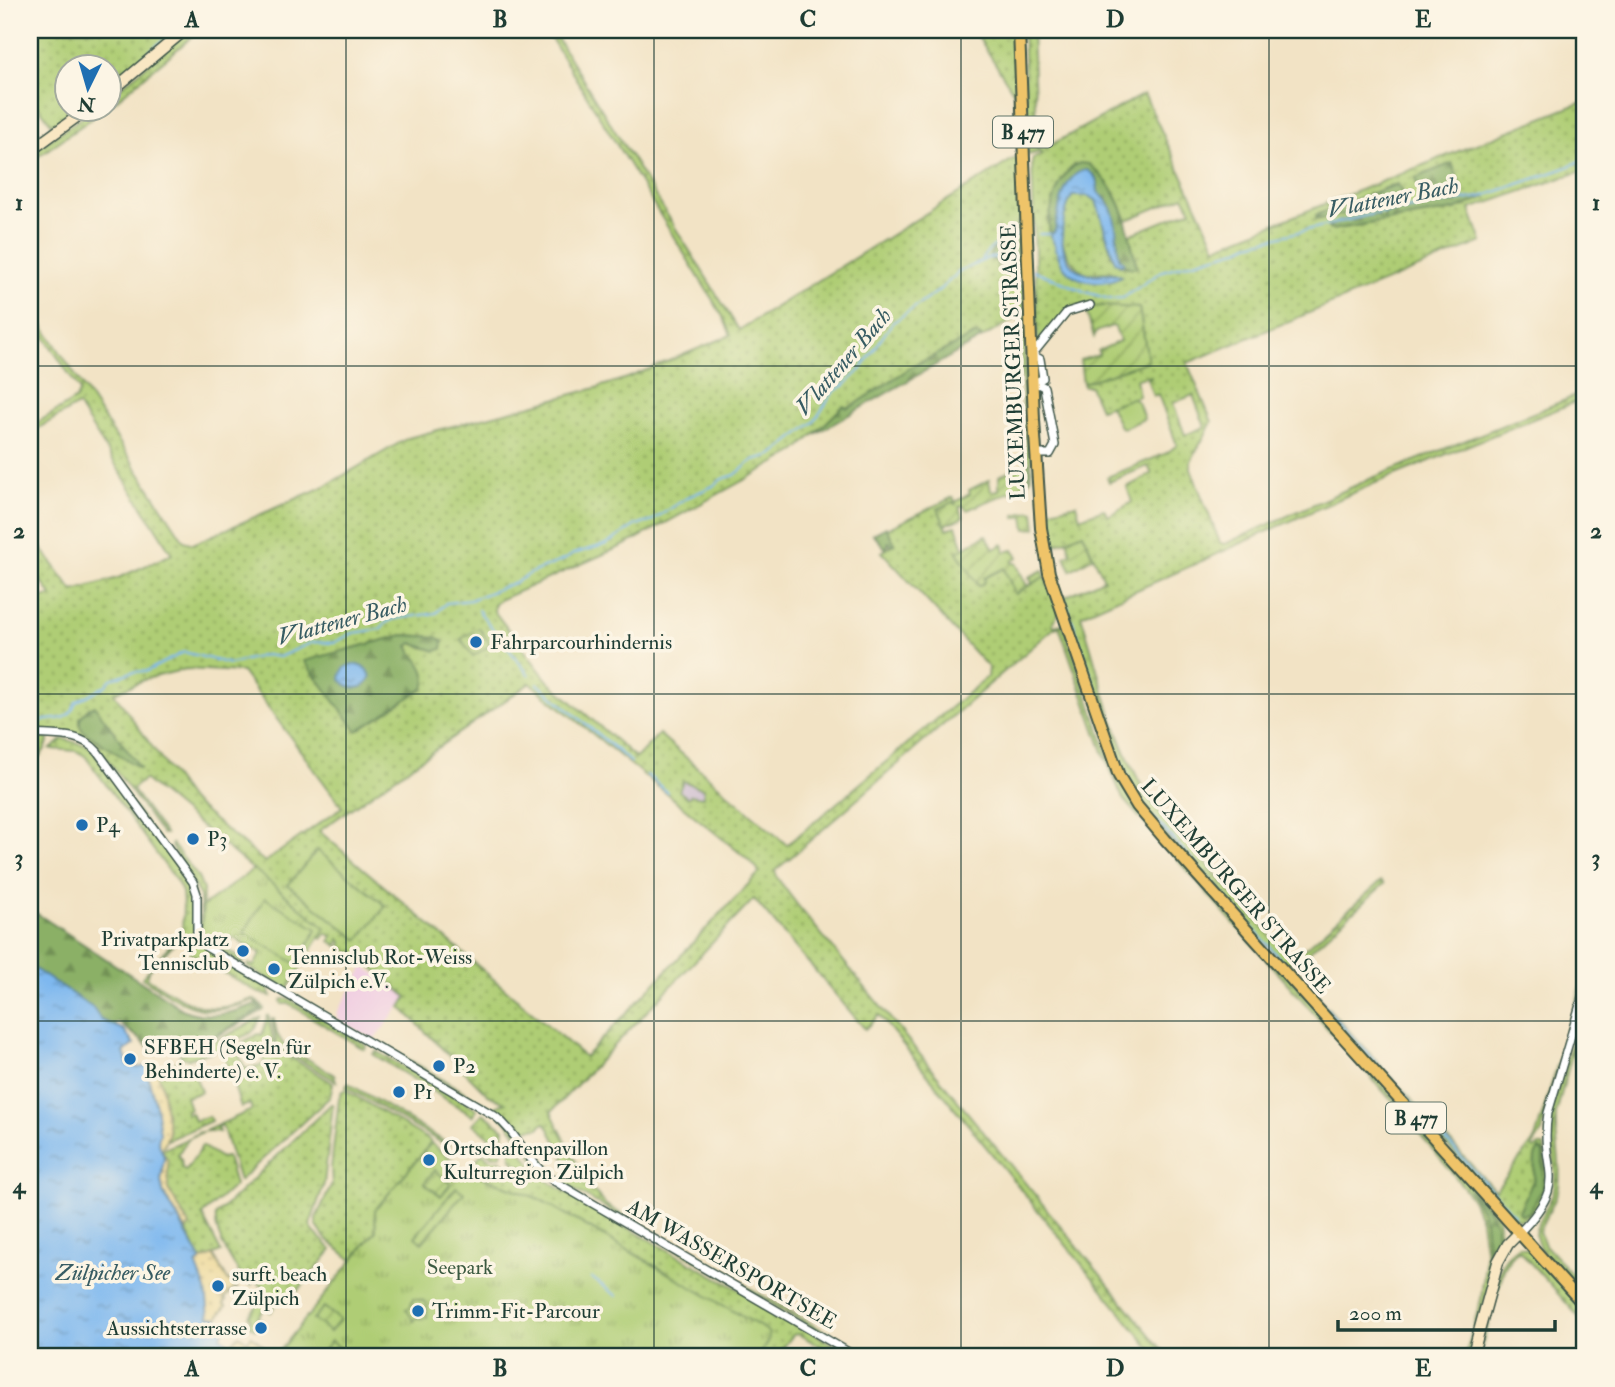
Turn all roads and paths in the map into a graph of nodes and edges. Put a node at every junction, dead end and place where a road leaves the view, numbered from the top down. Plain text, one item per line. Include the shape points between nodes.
1 (185, 30) edge
2 (1019, 30) edge
3 (122, 82) edge
4 (70, 122) edge
5 (30, 151) edge
6 (1090, 305) dead end
7 (1032, 355) junction
8 (1035, 384) junction
9 (1036, 454) junction
10 (30, 734) edge
11 (1585, 988) edge
12 (1519, 1233) junction
13 (1585, 1306) edge
14 (857, 1357) edge
15 (1472, 1357) edge

1 - 3 street
2 - 7 main road, LUXEMBURGER STRASSE / B 477
4 - 5 street
6 - 7 street via 1067,312
7 - 8 main road, LUXEMBURGER STRASSE / B 477
8 - 9 main road, LUXEMBURGER STRASSE / B 477
8 - 9 street via 1044,387 1055,445 1050,454
9 - 12 main road, LUXEMBURGER STRASSE / B 477 via 1048,568 1129,795
10 - 14 street, AM WASSERSPORTSEE via 85,740 97,751 190,877 197,894 196,931 201,943 495,1116 545,1175
11 - 12 street via 1548,1113 1549,1192 1538,1213
12 - 13 main road, B 477
12 - 15 street via 1498,1262

